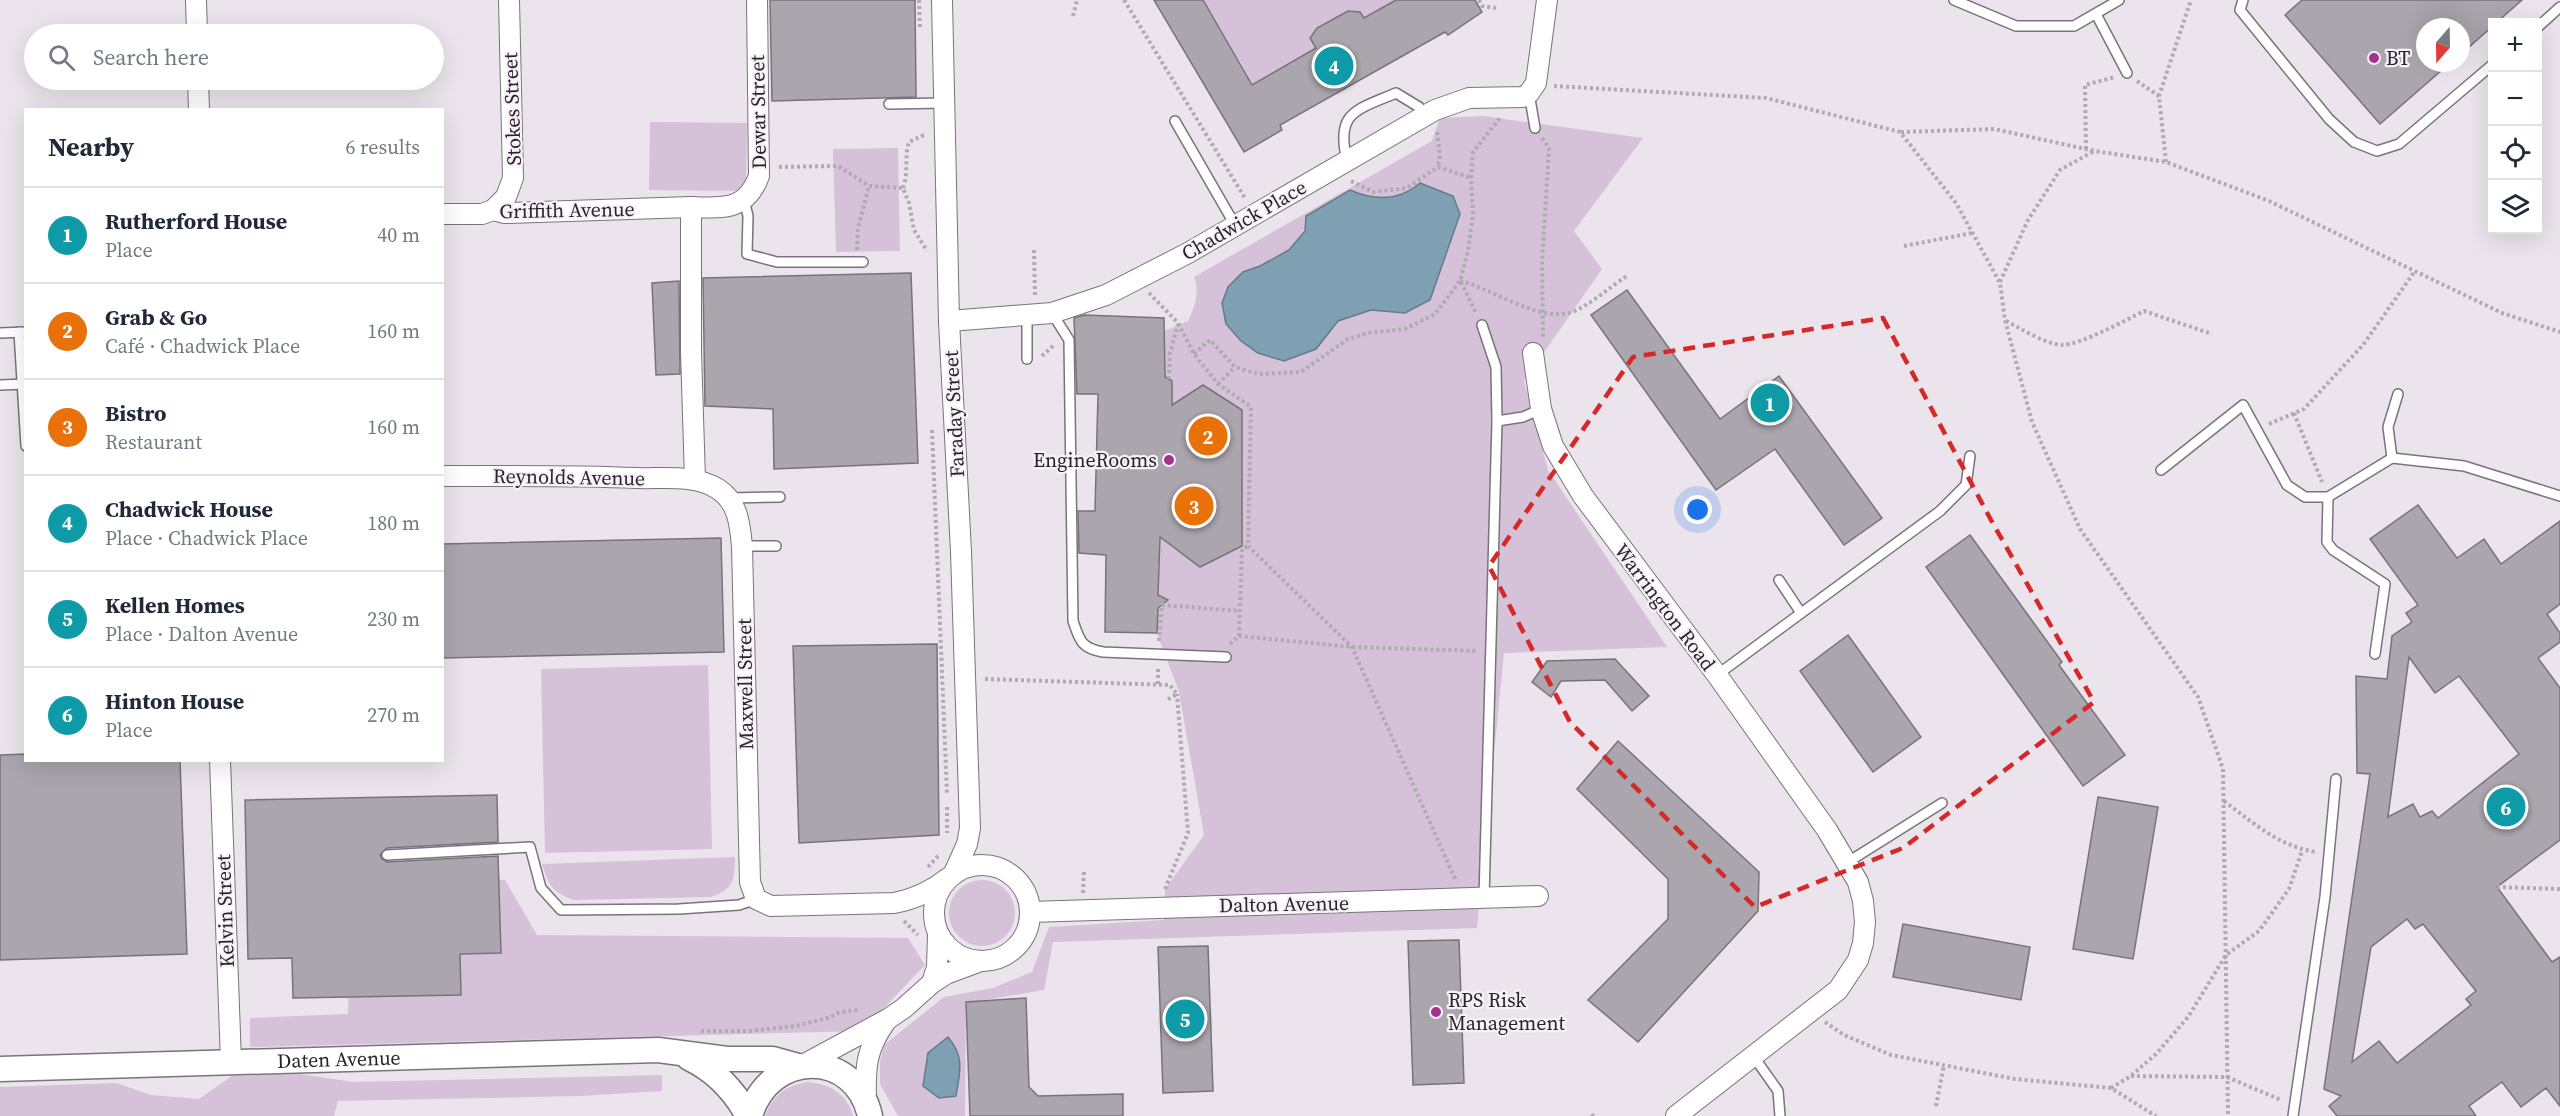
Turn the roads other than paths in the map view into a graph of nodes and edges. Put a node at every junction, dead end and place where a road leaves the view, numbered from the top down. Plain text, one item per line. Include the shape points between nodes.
1 (196, 0) edge
2 (509, 0) edge
3 (757, 0) edge
4 (942, 0) edge
5 (1547, 0) edge
6 (1954, 0) edge
7 (2119, 0) edge
8 (2243, 0) edge
9 (2560, 7) edge
10 (2096, 14) junction
11 (2542, 23) edge
12 (197, 24) edge
13 (2488, 69) edge
14 (2127, 73) road end
15 (198, 90) edge
16 (1529, 93) junction
17 (889, 104) dead end
18 (944, 104) junction
19 (199, 108) edge
20 (1425, 116) junction
21 (1175, 121) dead end
22 (1535, 128) road end
23 (1339, 166) junction
24 (744, 200) junction
25 (692, 207) junction
26 (493, 210) junction
27 (444, 214) edge
28 (1235, 225) junction
29 (860, 262) road end
30 (1038, 314) junction
31 (949, 321) junction
32 (1482, 325) road end
33 (22, 332) edge
34 (0, 333) edge
35 (1533, 354) road end
36 (1027, 359) road end
37 (24, 384) edge
38 (0, 385) edge
39 (2398, 394) dead end
40 (1541, 409) junction
41 (1497, 421) junction
42 (1970, 456) dead end
43 (2392, 458) junction
44 (2161, 470) dead end
45 (444, 477) edge
46 (695, 480) junction
47 (2560, 496) edge
48 (780, 497) dead end
49 (2328, 497) junction
50 (729, 498) junction
51 (742, 546) junction
52 (776, 546) dead end
53 (1779, 580) dead end
54 (1801, 614) junction
55 (2375, 654) dead end
56 (1226, 657) dead end
57 (1716, 675) junction
58 (220, 762) edge
59 (2336, 779) dead end
60 (1942, 803) dead end
61 (970, 828) junction
62 (387, 855) dead end
63 (1848, 862) junction
64 (999, 868) junction
65 (951, 876) junction
66 (1538, 896) dead end
67 (1484, 898) junction
68 (756, 899) junction
69 (895, 911) junction
70 (1030, 912) junction
71 (932, 935) junction
72 (981, 961) junction
73 (932, 983) junction
74 (888, 1019) junction
75 (679, 1053) junction
76 (1754, 1057) junction
77 (231, 1062) junction
78 (800, 1066) junction
79 (0, 1069) edge
80 (870, 1110) edge
81 (2294, 1111) edge
82 (749, 1116) edge
83 (1676, 1116) edge
84 (1780, 1116) edge

1 - 12 street
2 - 26 street, Stokes Street via 513,178 506,197
3 - 24 street, Dewar Street via 760,166 756,185
4 - 18 street, Faraday Street
5 - 16 street via 1536,83
6 - 10 lane via 2016,26 2074,26
7 - 10 lane
8 - 13 lane via 2240,10 2329,119 2354,142 2377,151 2398,144
9 - 11 lane
10 - 14 lane
15 - 19 street
16 - 20 street, Chadwick Place via 1506,99 1469,99
16 - 22 lane
17 - 18 lane
18 - 31 street, Faraday Street
20 - 23 street, Chadwick Place
20 - 23 lane via 1419,107 1396,93 1350,115 1344,126
21 - 28 lane
23 - 28 street, Chadwick Place
24 - 25 street via 729,207
24 - 29 lane via 748,216 747,255 777,262
25 - 26 street, Griffith Avenue via 505,213
25 - 46 street
26 - 27 street, Griffith Avenue via 482,214
28 - 30 street, Chadwick Place via 1106,295
30 - 31 street, Chadwick Place
30 - 36 lane
30 - 56 lane via 1070,340 1073,621 1080,640 1088,649 1103,652
31 - 61 street, Faraday Street
32 - 41 lane via 1496,367
33 - 34 lane
33 - 37 lane
35 - 40 street, Warrington Road
37 - 38 lane
39 - 43 lane via 2388,428
40 - 41 lane
40 - 57 street, Warrington Road via 1553,446 1583,496
41 - 67 lane
42 - 54 lane via 1966,485 1940,512
43 - 47 lane via 2464,466
43 - 49 lane
44 - 49 lane via 2243,405 2287,485 2305,497
45 - 46 street, Reynolds Avenue via 572,475
46 - 50 street
48 - 50 lane
49 - 55 lane via 2327,542 2385,584
50 - 51 street, Maxwell Street via 740,522
51 - 52 lane
51 - 68 street, Maxwell Street via 750,882
53 - 54 lane
54 - 57 lane
57 - 63 street, Warrington Road
58 - 77 street, Kelvin Street
59 - 81 lane via 2325,897
60 - 63 lane
61 - 64 street
61 - 65 street, Faraday Street via 965,851
62 - 68 lane via 530,847 541,888 561,910 679,909 739,905
63 - 76 street, Warrington Road via 1863,901 1865,922 1858,960 1838,990
64 - 65 street via 976,865
64 - 70 street via 1021,885
65 - 69 street
65 - 71 street via 935,902
66 - 67 street, Dalton Avenue
67 - 70 street, Dalton Avenue
68 - 69 street via 771,906
69 - 71 street via 922,917
70 - 72 street via 1029,924 1016,947 994,960
71 - 72 street via 956,954
71 - 73 street via 937,967
72 - 73 street
73 - 74 street
74 - 78 street
74 - 80 street via 868,1053
75 - 77 street, Daten Avenue via 539,1052
75 - 78 street, Daten Avenue via 772,1059
75 - 82 street, Daten Avenue via 715,1074
76 - 83 street, Warrington Road
76 - 84 lane via 1778,1091
77 - 79 street, Daten Avenue
78 - 80 street, Daten Avenue via 828,1068 843,1074 856,1086
78 - 82 street via 778,1074 764,1086

